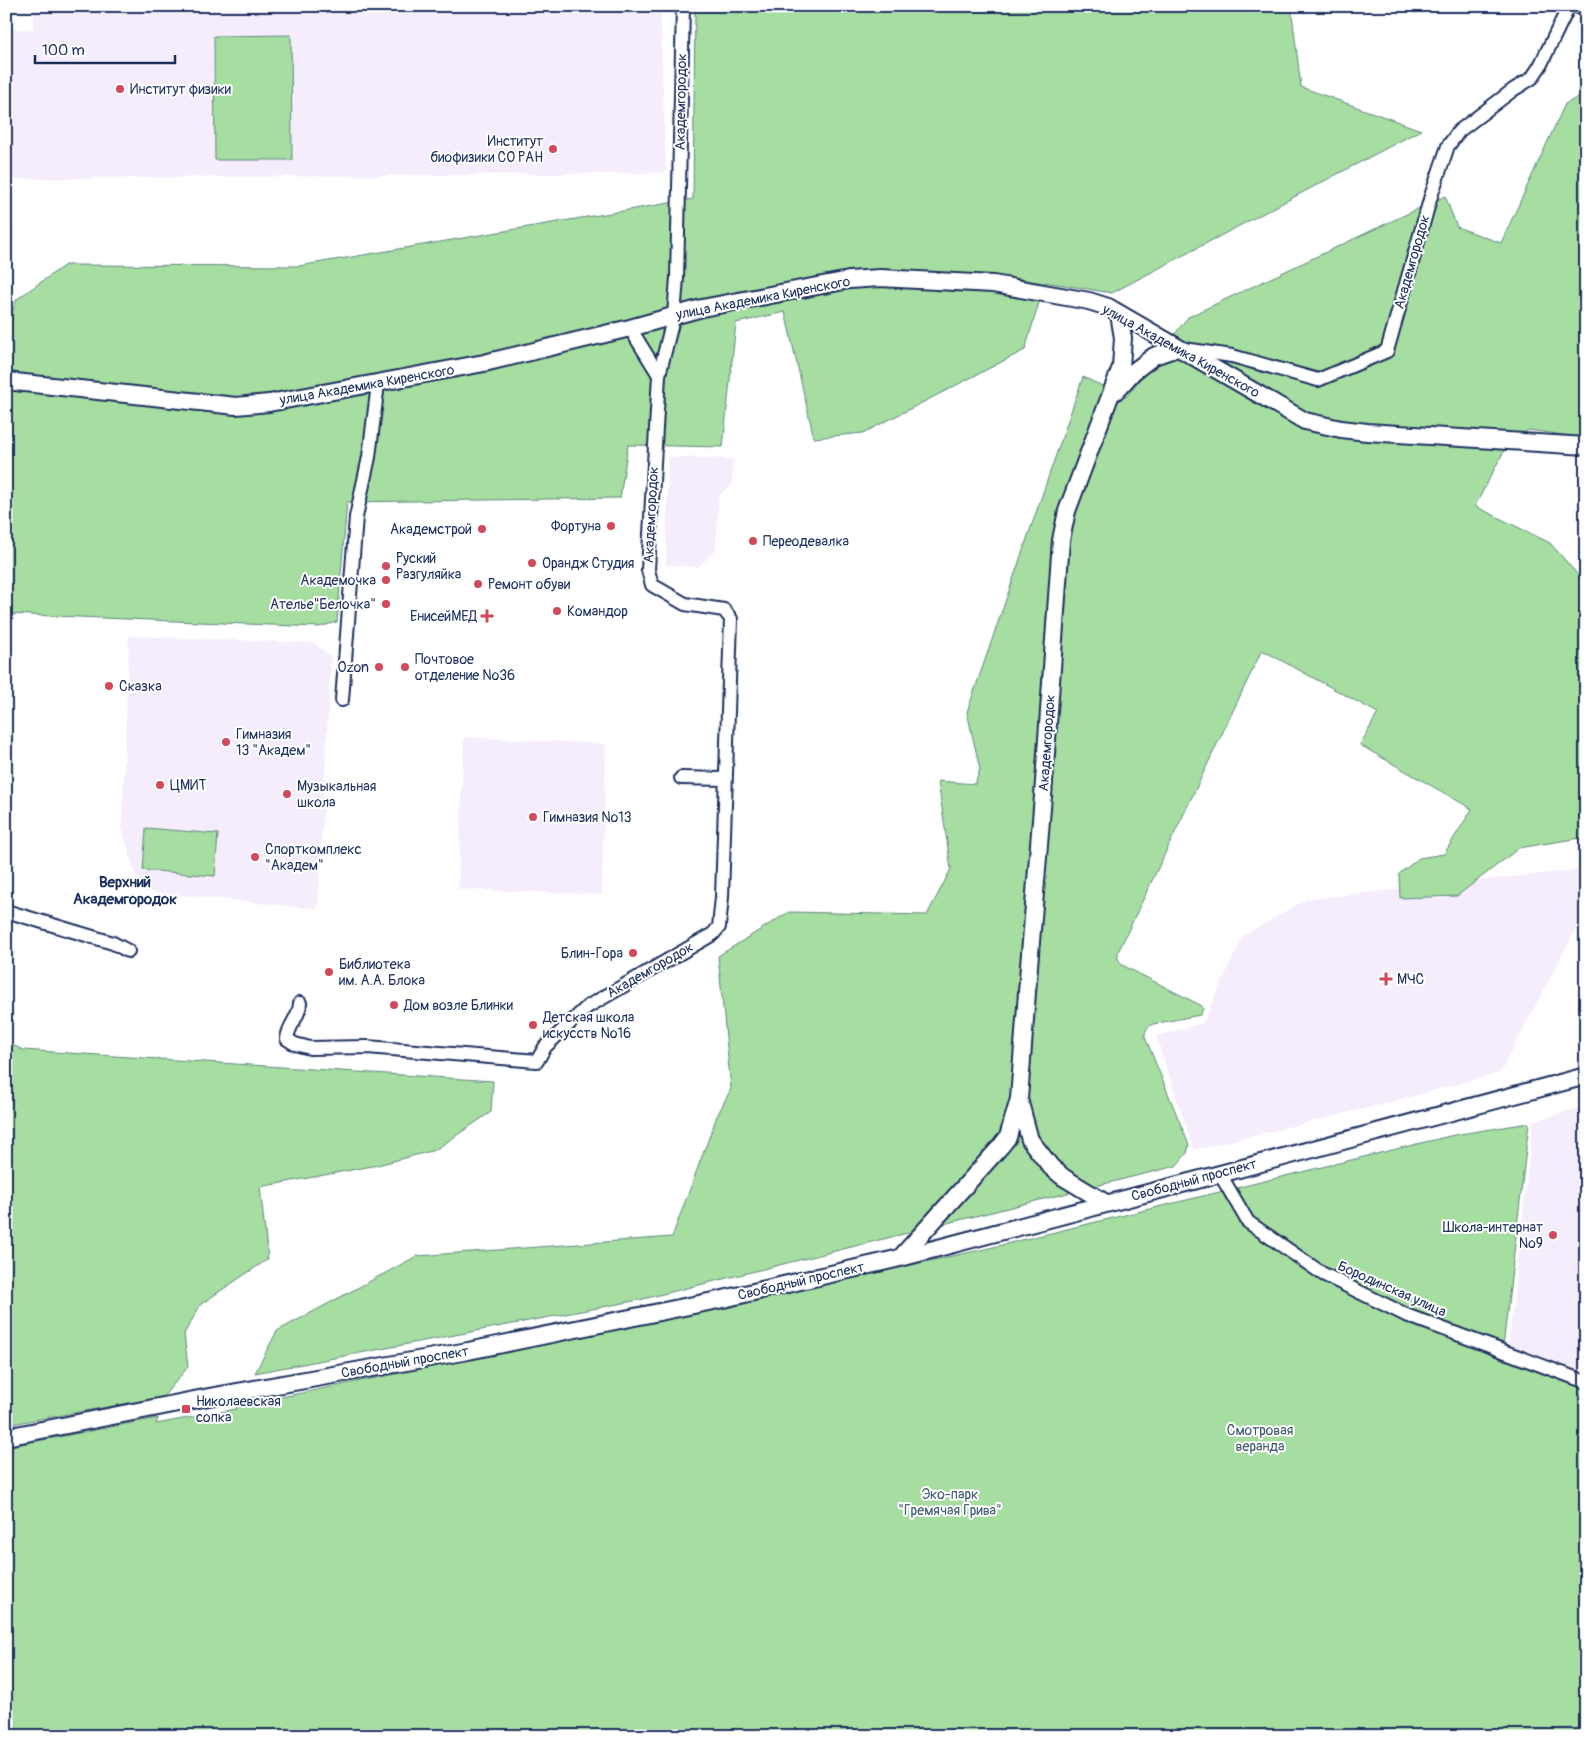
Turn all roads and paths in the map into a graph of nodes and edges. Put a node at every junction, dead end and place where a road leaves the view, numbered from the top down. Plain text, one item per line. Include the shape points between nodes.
1 (683, 6) edge
2 (1569, 6) edge
3 (1576, 6) edge
4 (1586, 10) edge
5 (1119, 314) junction
6 (674, 315) junction
7 (630, 328) junction
8 (1177, 348) junction
9 (659, 375) junction
10 (6, 381) edge
11 (378, 384) junction
12 (1111, 396) junction
13 (1586, 446) edge
14 (342, 700) dead end
15 (681, 778) dead end
16 (724, 779) junction
17 (6, 912) edge
18 (128, 951) dead end
19 (300, 1003) dead end
20 (1586, 1076) edge
21 (1020, 1099) junction
22 (1220, 1174) junction
23 (1106, 1204) junction
24 (900, 1258) junction
25 (1586, 1382) edge
26 (6, 1437) edge

1 - 6 street, Академгородок
2 - 8 street, Академгородок via 1532,78 1459,131 1448,146 1430,196 1387,351 1318,380 1232,356
3 - 4 street
5 - 6 main road, улица Академика Киренского via 1089,301 993,284 880,278 824,284
5 - 8 main road, улица Академика Киренского
5 - 12 main road, Академгородок via 1123,338 1121,367
6 - 7 main road, улица Академика Киренского
6 - 9 street, Академгородок
7 - 9 street
7 - 11 main road, улица Академика Киренского
8 - 12 main road via 1154,356 1133,372
8 - 13 main road, улица Академика Киренского via 1305,421 1367,432
9 - 16 street, Академгородок via 648,570 652,585 686,604 724,610 731,619
10 - 11 main road, улица Академика Киренского via 236,406
11 - 14 street via 369,456 356,517
12 - 21 main road, Академгородок via 1066,511 1061,540
15 - 16 street
16 - 19 street, Академгородок via 719,927 713,934 587,1007 545,1047 537,1061 367,1047 302,1047 287,1039
17 - 18 street via 114,943
20 - 22 main road, Свободный проспект
21 - 23 main road via 1030,1140 1051,1168
21 - 24 main road via 1002,1146
22 - 23 main road, Свободный проспект
22 - 25 street, Бородинская улица via 1248,1222 1323,1274 1406,1314
23 - 24 main road, Свободный проспект
24 - 26 main road, Свободный проспект via 723,1299 477,1349

